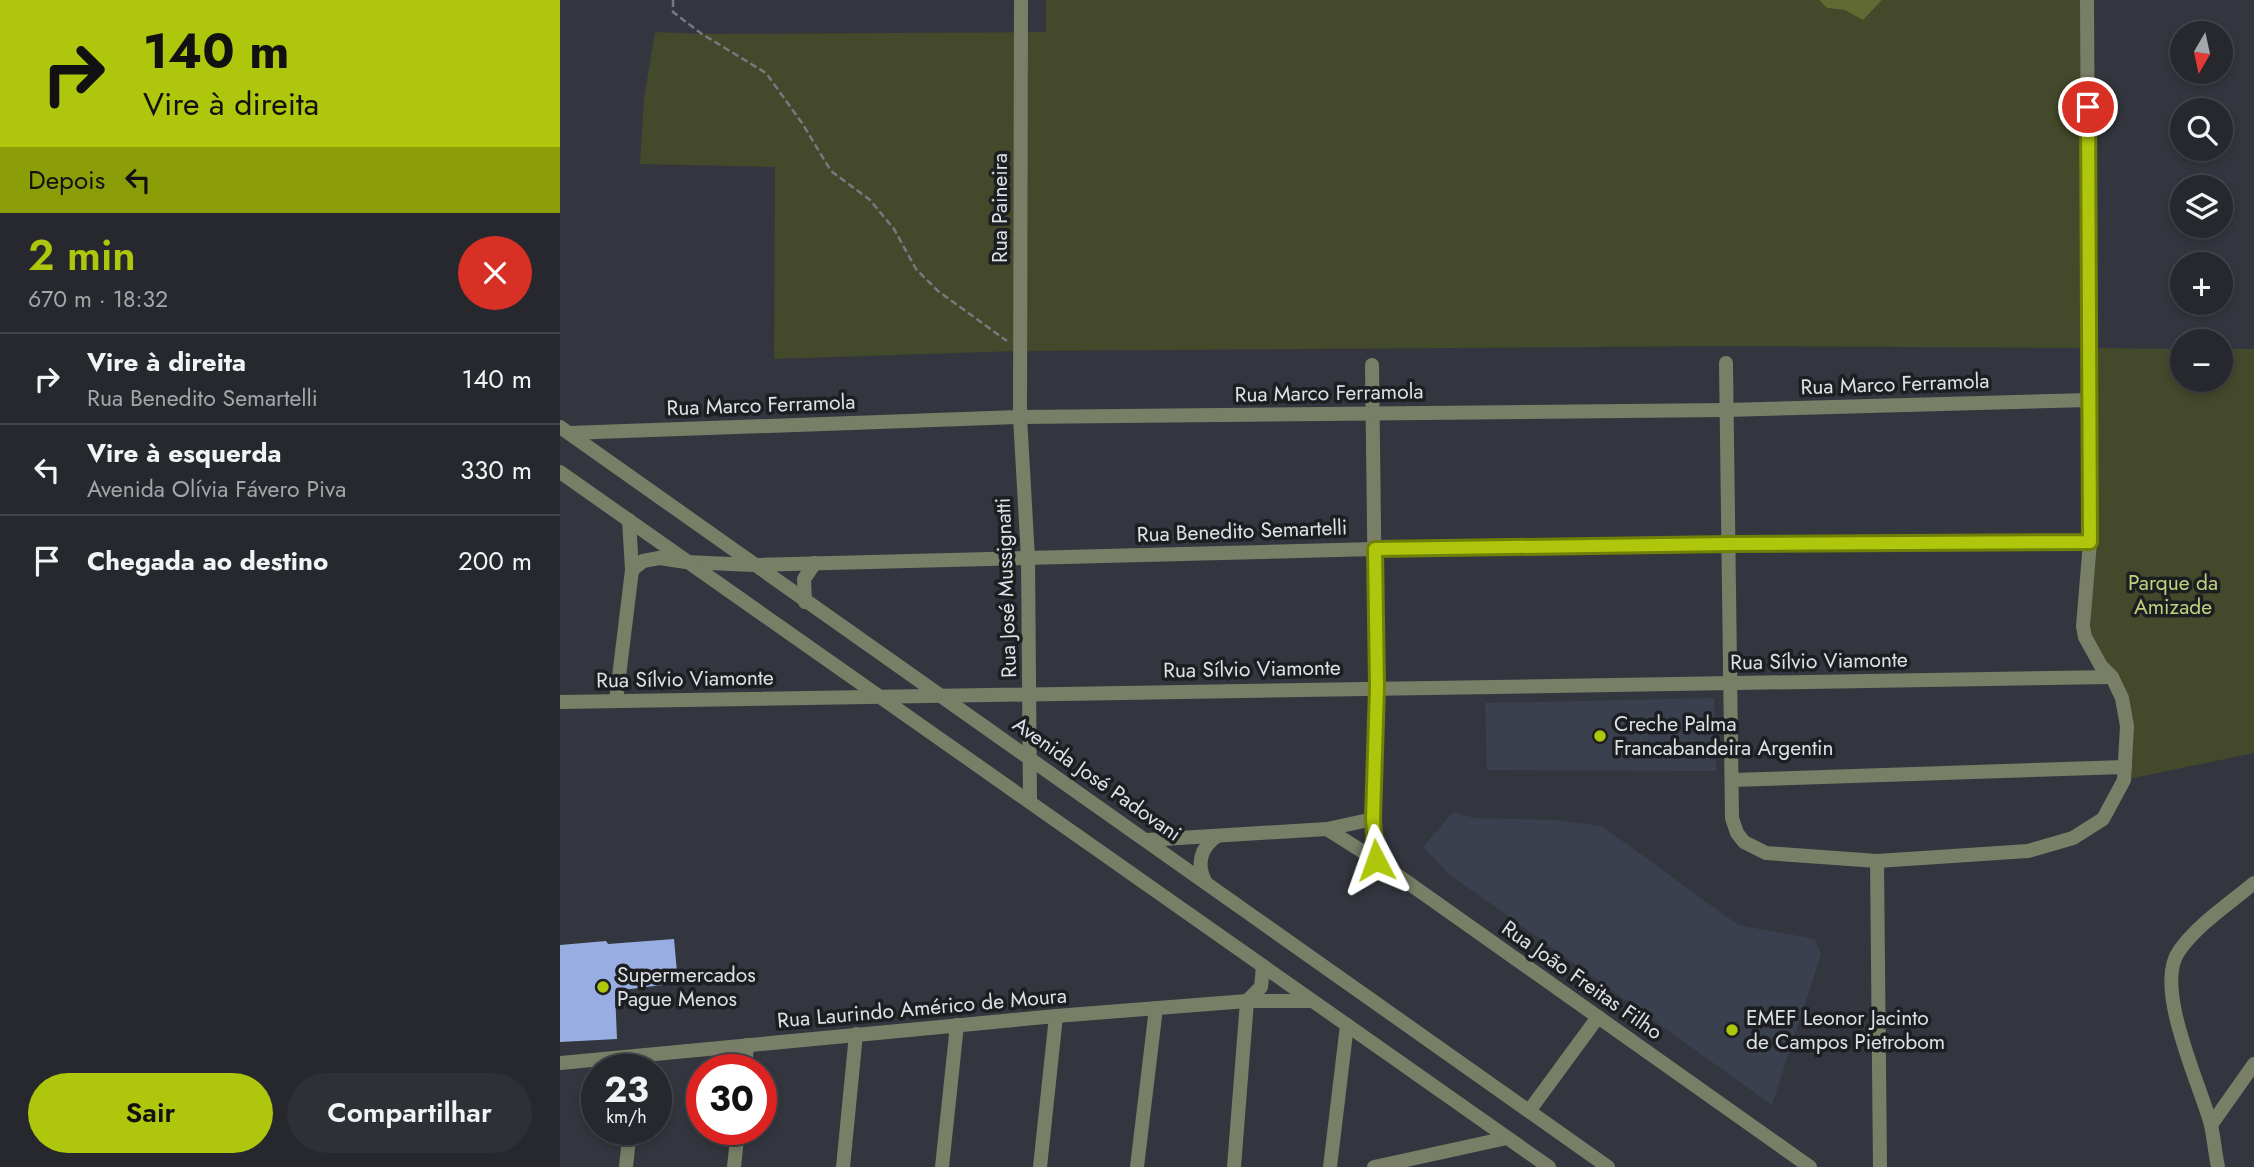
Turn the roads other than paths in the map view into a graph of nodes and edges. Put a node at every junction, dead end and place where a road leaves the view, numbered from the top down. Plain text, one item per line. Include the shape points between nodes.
1 (1021, 0) edge
2 (2087, 0) edge
3 (1726, 363) dead end
4 (1372, 365) dead end
5 (2090, 400) junction
6 (1726, 410) junction
7 (1373, 414) junction
8 (1020, 417) junction
9 (563, 430) edge
10 (560, 471) edge
11 (629, 520) junction
12 (2090, 542) junction
13 (1728, 544) junction
14 (1375, 549) junction
15 (1028, 558) junction
16 (686, 562) junction
17 (815, 563) junction
18 (753, 565) junction
19 (632, 570) junction
20 (805, 601) junction
21 (2112, 677) junction
22 (1731, 683) junction
23 (1377, 687) junction
24 (1031, 694) junction
25 (878, 696) junction
26 (941, 696) junction
27 (616, 701) junction
28 (560, 702) edge
29 (1028, 756) junction
30 (2124, 773) junction
31 (1733, 780) junction
32 (1030, 800) junction
33 (1373, 819) junction
34 (1327, 829) junction
35 (1217, 836) junction
36 (1147, 840) junction
37 (1376, 860) junction
38 (1877, 861) junction
39 (1205, 881) junction
40 (2254, 883) edge
41 (1263, 966) junction
42 (1247, 1001) junction
43 (1312, 1001) junction
44 (1156, 1008) junction
45 (1056, 1016) junction
46 (1598, 1017) junction
47 (957, 1025) junction
48 (1347, 1025) junction
49 (856, 1034) junction
50 (747, 1045) junction
51 (746, 1054) edge
52 (672, 1057) edge
53 (560, 1063) edge
54 (581, 1063) edge
55 (2254, 1064) edge
56 (1529, 1111) junction
57 (2211, 1125) junction
58 (1507, 1138) junction
59 (628, 1145) edge
60 (736, 1145) edge
61 (2220, 1165) edge
62 (626, 1167) edge
63 (734, 1167) edge
64 (843, 1167) edge
65 (942, 1167) edge
66 (1040, 1167) edge
67 (1137, 1167) edge
68 (1234, 1167) edge
69 (1330, 1167) edge
70 (1374, 1167) edge
71 (1549, 1167) edge
72 (1608, 1167) edge
73 (1810, 1167) edge
74 (1880, 1167) edge

1 - 8 street, Rua Paineira
2 - 5 street
3 - 6 street
4 - 7 street
5 - 6 street, Rua Marco Ferramola
5 - 12 street
6 - 7 street, Rua Marco Ferramola
6 - 13 street
7 - 8 street, Rua Marco Ferramola
7 - 14 street
8 - 9 street, Rua Marco Ferramola
8 - 15 street, Rua José Mussignatti
9 - 18 street, Avenida José Padovani
10 - 11 street
11 - 16 street
11 - 19 street
12 - 13 street, Rua Benedito Semartelli
12 - 21 street via 2083,626 2101,666
13 - 14 street, Rua Benedito Semartelli
13 - 22 street
14 - 15 street, Rua Benedito Semartelli
14 - 23 street
15 - 17 street, Rua Benedito Semartelli
15 - 24 street, Rua José Mussignatti
16 - 18 street, Rua Benedito Semartelli
16 - 19 street, Rua Benedito Semartelli via 659,558 643,561
16 - 25 street
17 - 18 street, Rua Benedito Semartelli
17 - 20 street via 804,579
18 - 20 street, Avenida José Padovani
19 - 27 street
20 - 26 street, Avenida José Padovani
21 - 22 street, Rua Sílvio Viamonte
21 - 30 street via 2127,726
22 - 23 street, Rua Sílvio Viamonte
22 - 31 street
23 - 24 street, Rua Sílvio Viamonte
23 - 33 street
24 - 26 street, Rua Sílvio Viamonte
24 - 29 street, Rua José Mussignatti
25 - 26 street, Rua Sílvio Viamonte
25 - 27 street, Rua Sílvio Viamonte
25 - 32 street
26 - 29 street, Avenida José Padovani
27 - 28 street, Rua Sílvio Viamonte
29 - 32 street, Rua José Mussignatti
29 - 36 street, Avenida José Padovani
30 - 31 street
30 - 38 street via 2103,819 2073,838 2028,851
31 - 38 street via 1732,818 1737,833 1754,848 1784,855
32 - 41 street
33 - 34 street
33 - 37 street
34 - 35 street
34 - 37 street, Rua João Freitas Filho
35 - 36 street
35 - 39 street via 1202,854 1200,868
36 - 39 street, Avenida José Padovani
37 - 46 street, Rua João Freitas Filho
38 - 74 street
39 - 56 street, Avenida José Padovani
40 - 57 street via 2205,923 2178,951 2171,967 2169,981 2179,1028
41 - 42 street via 1261,987
41 - 43 street
42 - 43 street, Rua Laurindo Américo de Moura
42 - 44 street, Rua Laurindo Américo de Moura
42 - 68 street
43 - 48 street
44 - 45 street, Rua Laurindo Américo de Moura
44 - 67 street
45 - 47 street, Rua Laurindo Américo de Moura
45 - 66 street
46 - 56 street
46 - 73 street, Rua João Freitas Filho
47 - 49 street, Rua Laurindo Américo de Moura
47 - 65 street
48 - 58 street
48 - 69 street
49 - 50 street, Rua Laurindo Américo de Moura
49 - 64 street
50 - 51 street
50 - 52 street, Rua Laurindo Américo de Moura
53 - 54 street, Rua Laurindo Américo de Moura
55 - 57 street
56 - 72 street, Avenida José Padovani
57 - 61 street
58 - 70 street
58 - 71 street
59 - 62 street
60 - 63 street

